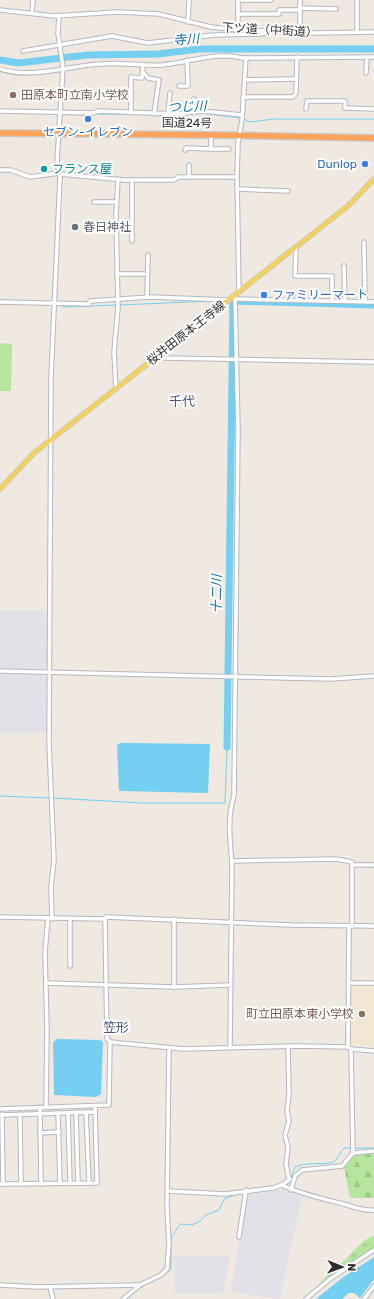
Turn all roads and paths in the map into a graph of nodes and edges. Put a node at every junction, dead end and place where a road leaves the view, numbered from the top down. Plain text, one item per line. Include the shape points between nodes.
1 (33, 0) edge
2 (189, 0) edge
3 (238, 0) edge
4 (271, 0) edge
5 (300, 0) edge
6 (357, 0) edge
7 (300, 9) junction
8 (336, 9) dead end
9 (0, 10) edge
10 (32, 13) junction
11 (238, 14) junction
12 (59, 16) junction
13 (188, 22) junction
14 (238, 30) junction
15 (270, 31) junction
16 (300, 32) junction
17 (358, 32) junction
18 (374, 32) edge
19 (60, 46) junction
20 (23, 51) dead end
21 (297, 57) junction
22 (367, 57) junction
23 (374, 57) edge
24 (246, 58) junction
25 (187, 60) junction
26 (143, 64) junction
27 (63, 67) junction
28 (0, 69) edge
29 (143, 72) junction
30 (366, 73) dead end
31 (296, 79) junction
32 (245, 80) junction
33 (178, 86) dead end
34 (170, 93) dead end
35 (243, 98) junction
36 (194, 99) dead end
37 (306, 108) dead end
38 (374, 109) edge
39 (194, 110) junction
40 (0, 111) edge
41 (61, 113) junction
42 (131, 113) junction
43 (154, 114) junction
44 (168, 114) junction
45 (242, 118) junction
46 (0, 133) edge
47 (58, 134) junction
48 (211, 134) junction
49 (240, 135) junction
50 (374, 138) edge
51 (211, 149) junction
52 (186, 150) dead end
53 (229, 150) dead end
54 (189, 165) dead end
55 (0, 170) edge
56 (60, 174) junction
57 (189, 177) junction
58 (237, 177) junction
59 (118, 179) junction
60 (374, 179) edge
61 (132, 180) junction
62 (238, 189) junction
63 (288, 191) dead end
64 (94, 202) dead end
65 (116, 202) junction
66 (132, 241) dead end
67 (364, 242) dead end
68 (296, 247) junction
69 (148, 255) dead end
70 (344, 266) dead end
71 (117, 274) junction
72 (144, 274) dead end
73 (237, 295) junction
74 (147, 298) junction
75 (117, 300) junction
76 (229, 300) junction
77 (332, 301) junction
78 (345, 301) junction
79 (365, 301) junction
80 (0, 302) edge
81 (55, 302) junction
82 (374, 302) edge
83 (158, 356) junction
84 (235, 360) junction
85 (374, 362) edge
86 (116, 389) junction
87 (51, 439) junction
88 (0, 489) edge
89 (0, 671) edge
90 (49, 671) junction
91 (374, 676) edge
92 (236, 677) junction
93 (232, 861) junction
94 (352, 865) junction
95 (374, 865) edge
96 (0, 917) edge
97 (50, 918) junction
98 (70, 919) junction
99 (105, 919) junction
100 (174, 919) junction
101 (231, 921) junction
102 (351, 926) junction
103 (374, 926) edge
104 (70, 966) dead end
105 (374, 982) edge
106 (46, 983) junction
107 (349, 983) junction
108 (107, 985) junction
109 (230, 985) junction
110 (174, 987) junction
111 (110, 1042) junction
112 (288, 1046) junction
113 (230, 1047) junction
114 (169, 1048) junction
115 (350, 1048) junction
116 (374, 1051) edge
117 (46, 1106) junction
118 (40, 1107) junction
119 (95, 1107) junction
120 (1, 1109) edge
121 (76, 1112) junction
122 (86, 1112) junction
123 (95, 1112) junction
124 (58, 1113) junction
125 (68, 1113) junction
126 (20, 1114) junction
127 (40, 1114) junction
128 (2, 1115) junction
129 (59, 1132) junction
130 (40, 1133) junction
131 (374, 1151) edge
132 (353, 1153) junction
133 (295, 1176) junction
134 (289, 1180) junction
135 (60, 1183) junction
136 (70, 1183) junction
137 (78, 1183) junction
138 (89, 1183) junction
139 (2, 1184) edge
140 (21, 1184) junction
141 (41, 1184) junction
142 (282, 1185) junction
143 (246, 1190) junction
144 (291, 1190) junction
145 (168, 1191) junction
146 (374, 1210) edge
147 (239, 1237) dead end
148 (374, 1250) edge
149 (0, 1285) edge
150 (140, 1285) junction
151 (374, 1286) edge
152 (50, 1287) junction
153 (53, 1299) edge
154 (123, 1299) edge
155 (306, 1299) edge
156 (364, 1299) edge

1 - 10 street
2 - 13 street
3 - 4 street
3 - 11 street
5 - 7 street
6 - 17 street
7 - 8 street
7 - 11 street via 279,10 279,14
7 - 16 street
9 - 10 street, 下ツ道（中街道）
10 - 12 street, 下ツ道（中街道）
11 - 14 street
12 - 13 street, 下ツ道（中街道） via 117,12 159,14
12 - 19 street
13 - 14 street, 下ツ道（中街道）
14 - 15 street, 下ツ道（中街道）
15 - 16 street, 下ツ道（中街道）
15 - 19 street via 261,34 203,36 148,42 112,36
16 - 17 street, 下ツ道（中街道）
17 - 18 street, 下ツ道（中街道）
19 - 20 street
19 - 27 street
21 - 22 street
21 - 24 street
21 - 31 street
22 - 23 street
22 - 30 street
24 - 25 street via 218,56
24 - 32 street
25 - 26 street via 160,65
25 - 33 street via 188,86
26 - 27 street
26 - 29 street
27 - 28 street via 23,73
27 - 41 street
29 - 42 street via 142,78 131,77
29 - 43 street via 148,78 159,80
31 - 32 street
31 - 35 street via 296,93 293,97
32 - 35 street
34 - 44 street
35 - 45 street
36 - 39 street
37 - 38 street via 307,101 345,101 345,108
39 - 44 street
39 - 45 street
40 - 41 street
41 - 42 street
41 - 47 street
42 - 43 street
43 - 44 street
45 - 49 street
46 - 47 highway, 国道24号
47 - 48 highway, 国道24号
47 - 56 street via 57,162
48 - 49 highway, 国道24号
48 - 51 street
49 - 50 highway, 国道24号
49 - 58 street
51 - 52 street
51 - 53 street
54 - 57 street
55 - 56 street via 11,170 30,177
56 - 59 street
56 - 81 street
57 - 58 street
57 - 61 street via 178,177 174,180
58 - 62 street
59 - 61 street
59 - 65 street
60 - 68 main road, 桜井田原本王寺線 via 348,206
61 - 66 street
62 - 63 street
62 - 73 street
64 - 65 street
65 - 71 street
67 - 79 street
68 - 73 main road, 桜井田原本王寺線
68 - 77 street via 295,276 332,276
69 - 74 street
70 - 78 street
71 - 72 street
71 - 75 street
73 - 76 main road, 桜井田原本王寺線
73 - 77 street
73 - 84 street
74 - 75 street
74 - 76 street
75 - 81 street via 90,301 88,304
75 - 86 street via 114,352
76 - 83 main road, 桜井田原本王寺線
77 - 78 street
78 - 79 street
79 - 82 street
80 - 81 street
81 - 87 street
83 - 84 street
83 - 86 main road, 桜井田原本王寺線
84 - 85 street
84 - 92 street
86 - 87 main road, 桜井田原本王寺線
87 - 88 main road, 桜井田原本王寺線 via 26,460
87 - 90 street
89 - 90 street
90 - 92 street
90 - 97 street via 54,860
91 - 92 street via 331,679
92 - 93 street via 234,796 231,804 230,843
93 - 94 street via 336,859 352,862
93 - 101 street
94 - 95 street
94 - 102 street
96 - 97 street
97 - 98 street
97 - 106 street via 45,952
98 - 99 street
98 - 104 street
99 - 100 street
99 - 108 street
100 - 101 street
100 - 110 street
101 - 102 street
101 - 109 street
102 - 103 street
102 - 107 street
105 - 107 street
106 - 108 street
106 - 117 street
107 - 115 street
108 - 110 street
108 - 111 street via 107,1039
109 - 110 street
109 - 113 street
111 - 114 street
111 - 119 street via 109,1106
112 - 113 street
112 - 115 street
112 - 134 street via 289,1121 285,1135
113 - 114 street
114 - 145 street
115 - 116 street
115 - 132 street
117 - 118 street
117 - 119 street
118 - 120 street
118 - 127 street
119 - 123 street
120 - 128 street
121 - 122 street
121 - 125 street
121 - 137 street
122 - 123 street
122 - 138 street
123 - 138 street via 97,1183
124 - 125 street
124 - 127 street
124 - 129 street
125 - 136 street
126 - 127 street
126 - 128 street
126 - 140 street
127 - 130 street
128 - 139 street
129 - 130 street
129 - 135 street
130 - 141 street
131 - 132 street
132 - 133 street via 342,1166 302,1170
133 - 134 street
133 - 144 street
134 - 142 street
135 - 136 street
135 - 141 street
136 - 137 street
137 - 138 street
139 - 140 street
140 - 141 street
142 - 143 street
142 - 144 street
143 - 145 street via 225,1194
143 - 147 street
144 - 146 street via 360,1210
145 - 150 street via 167,1269 161,1275
148 - 155 street via 330,1279
149 - 152 street
150 - 152 street
150 - 154 street
151 - 156 street
152 - 153 street

